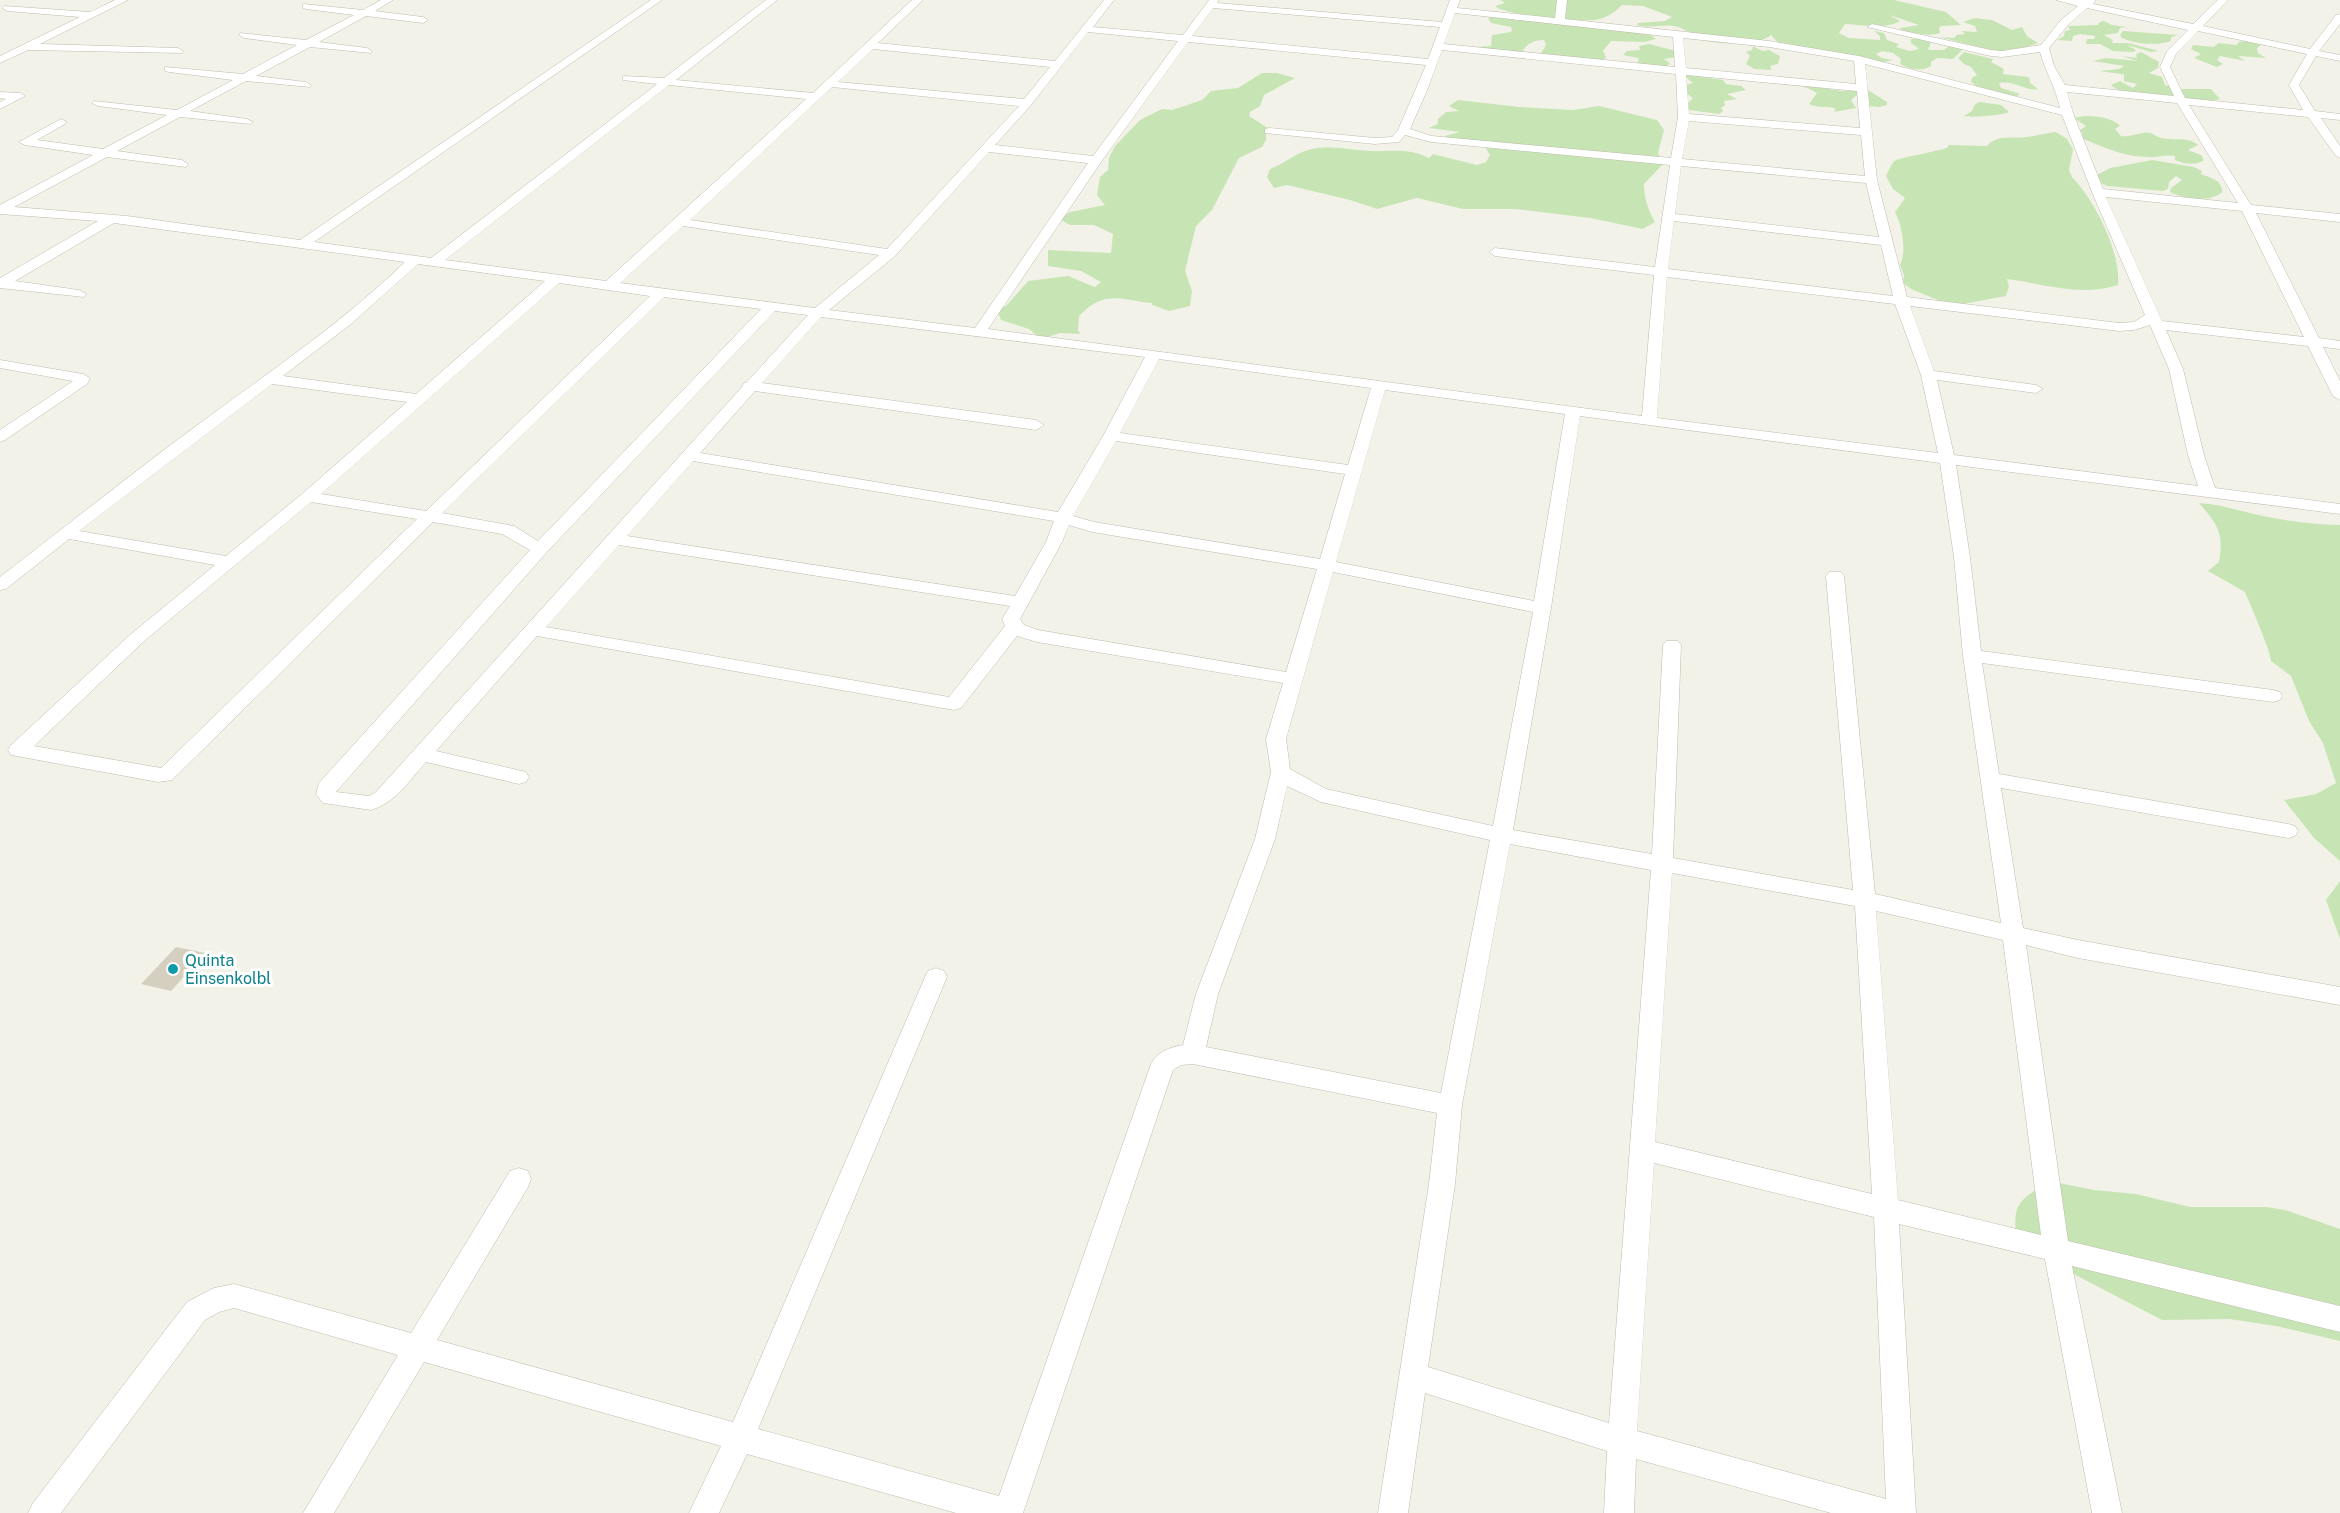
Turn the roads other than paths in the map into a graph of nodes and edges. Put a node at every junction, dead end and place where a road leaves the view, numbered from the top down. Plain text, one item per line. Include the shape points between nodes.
1 (123, 0) edge
2 (388, 0) edge
3 (657, 0) edge
4 (772, 0) edge
5 (918, 0) edge
6 (1109, 0) edge
7 (1562, 0) edge
8 (2061, 0) edge
9 (2223, 0) edge
10 (1212, 3) edge
11 (2088, 3) edge
12 (1454, 5) edge
13 (306, 6) dead end
14 (7, 8) dead end
15 (364, 13) junction
16 (90, 15) junction
17 (2340, 17) edge
18 (423, 20) dead end
19 (1560, 21) junction
20 (1447, 25) junction
21 (1872, 27) dead end
22 (2197, 28) junction
23 (1084, 29) junction
24 (1678, 33) junction
25 (244, 35) dead end
26 (1185, 40) junction
27 (308, 44) junction
28 (868, 45) junction
29 (28, 46) junction
30 (1438, 46) junction
31 (2044, 48) junction
32 (178, 51) dead end
33 (367, 51) dead end
34 (2313, 52) junction
35 (2002, 54) junction
36 (2340, 58) edge
37 (1859, 59) junction
38 (0, 60) edge
39 (1432, 62) junction
40 (1056, 64) junction
41 (2039, 64) junction
42 (168, 69) dead end
43 (1681, 71) junction
44 (244, 78) junction
45 (627, 78) dead end
46 (668, 82) junction
47 (830, 84) junction
48 (306, 85) dead end
49 (1861, 88) junction
50 (2061, 88) junction
51 (0, 95) edge
52 (815, 98) junction
53 (2182, 102) junction
54 (1027, 103) junction
55 (98, 104) dead end
56 (0, 106) edge
57 (2067, 113) junction
58 (177, 114) junction
59 (2313, 114) junction
60 (1684, 117) junction
61 (2340, 117) edge
62 (61, 122) dead end
63 (247, 122) dead end
64 (1269, 131) dead end
65 (1403, 131) junction
66 (1866, 132) junction
67 (986, 148) junction
68 (104, 154) junction
69 (2340, 154) edge
70 (1096, 160) junction
71 (1676, 162) junction
72 (182, 164) dead end
73 (1871, 180) junction
74 (2098, 192) junction
75 (2247, 208) junction
76 (0, 210) edge
77 (1669, 217) junction
78 (2340, 218) edge
79 (111, 219) junction
80 (679, 222) junction
81 (1885, 242) junction
82 (302, 244) junction
83 (1495, 252) dead end
84 (890, 254) junction
85 (414, 260) junction
86 (434, 262) junction
87 (1661, 272) junction
88 (557, 278) junction
89 (1, 283) edge
90 (610, 285) junction
91 (661, 293) junction
92 (79, 294) dead end
93 (1901, 301) junction
94 (772, 306) junction
95 (818, 312) junction
96 (2156, 320) junction
97 (979, 332) junction
98 (2312, 341) junction
99 (2340, 345) edge
100 (1154, 354) junction
101 (0, 364) edge
102 (1928, 375) junction
103 (270, 379) junction
104 (1379, 385) junction
105 (749, 386) junction
106 (2036, 389) dead end
107 (2340, 396) edge
108 (417, 399) junction
109 (1573, 411) junction
110 (1649, 422) junction
111 (1036, 425) dead end
112 (1111, 436) junction
113 (0, 437) edge
114 (689, 456) junction
115 (1947, 460) junction
116 (1354, 471) junction
117 (2208, 492) junction
118 (308, 496) junction
119 (2340, 509) edge
120 (431, 515) junction
121 (1063, 518) junction
122 (66, 534) junction
123 (614, 539) junction
124 (540, 549) junction
125 (229, 562) junction
126 (1326, 566) junction
127 (1834, 576) dead end
128 (0, 585) edge
129 (1020, 602) junction
130 (1542, 608) junction
131 (1014, 627) junction
132 (533, 630) junction
133 (1672, 645) dead end
134 (1972, 656) junction
135 (1294, 678) junction
136 (2273, 696) dead end
137 (421, 754) junction
138 (1281, 772) junction
139 (519, 777) dead end
140 (1990, 779) junction
141 (2288, 831) dead end
142 (1501, 835) junction
143 (1662, 864) junction
144 (1865, 900) junction
145 (2013, 933) junction
146 (936, 977) dead end
147 (2340, 996) edge
148 (1192, 1054) junction
149 (1450, 1106) junction
150 (1643, 1150) junction
151 (519, 1179) dead end
152 (1887, 1210) junction
153 (2056, 1251) junction
154 (2340, 1319) edge
155 (417, 1348) junction
156 (1414, 1376) junction
157 (740, 1438) junction
158 (1622, 1441) junction
159 (43, 1513) edge
160 (318, 1513) edge
161 (704, 1513) edge
162 (1008, 1513) edge
163 (1393, 1513) edge
164 (1619, 1513) edge
165 (1884, 1513) edge
166 (1901, 1513) edge
167 (2107, 1513) edge

1 - 16 street
2 - 15 street
3 - 82 street
4 - 46 street
5 - 28 street
6 - 23 street
7 - 19 street
8 - 11 street
9 - 22 street
10 - 20 street
10 - 26 street
11 - 22 street
11 - 31 street via 2055,32
12 - 19 street
12 - 20 street
13 - 15 street
14 - 16 street
15 - 18 street
15 - 27 street
16 - 29 street
17 - 34 street
19 - 24 street
20 - 30 street
21 - 35 street
22 - 34 street
22 - 53 street via 2171,53 2165,67
23 - 26 street
23 - 40 street
24 - 37 street
24 - 43 street
25 - 27 street
26 - 39 street
26 - 70 street
27 - 33 street
27 - 44 street
28 - 40 street
28 - 47 street
29 - 32 street
29 - 38 street
30 - 39 street
30 - 43 street
31 - 35 street
31 - 41 street
34 - 36 street
34 - 59 street via 2294,84
35 - 41 street
37 - 49 street
37 - 57 street
39 - 65 street
40 - 54 street
41 - 50 street
42 - 44 street
43 - 49 street
43 - 60 street
44 - 48 street
44 - 58 street
45 - 46 street
46 - 52 street
46 - 86 street
47 - 52 street
47 - 54 street
49 - 66 street
50 - 53 street
50 - 57 street
51 - 56 street via 20,96
52 - 80 street
53 - 59 street
53 - 75 street
54 - 67 street
55 - 58 street
57 - 74 street
58 - 63 street
58 - 68 street
59 - 61 street
59 - 69 street
60 - 66 street
60 - 71 street
62 - 68 street via 25,142
64 - 65 street via 1386,142 1395,140
65 - 71 street via 1431,139
66 - 73 street
67 - 70 street
67 - 84 street
68 - 72 street
68 - 76 street
70 - 97 street
71 - 73 street
71 - 77 street
73 - 81 street
74 - 75 street
74 - 96 street
75 - 78 street
75 - 98 street
76 - 79 street
77 - 81 street
77 - 87 street
79 - 82 street
79 - 89 street
80 - 84 street
80 - 90 street
81 - 93 street
82 - 85 street
83 - 87 street
84 - 95 street
85 - 86 street
85 - 103 street via 385,290
86 - 88 street
87 - 93 street
87 - 110 street
88 - 90 street
88 - 108 street
89 - 92 street
90 - 91 street
91 - 94 street
91 - 120 street
93 - 96 street via 2119,327
93 - 102 street
94 - 95 street
94 - 124 street
95 - 97 street
95 - 105 street
96 - 98 street
96 - 117 street via 2176,369
97 - 100 street
98 - 99 street
98 - 107 street
100 - 104 street
100 - 112 street
101 - 113 street via 83,378
102 - 106 street
102 - 115 street
103 - 108 street
103 - 122 street
104 - 109 street
104 - 116 street
105 - 111 street
105 - 114 street
108 - 118 street
109 - 110 street
109 - 130 street
110 - 115 street
112 - 116 street
112 - 121 street
114 - 121 street
114 - 123 street
115 - 117 street
115 - 134 street
116 - 126 street
117 - 119 street
118 - 120 street
118 - 125 street
120 - 124 street via 508,530
120 - 125 street via 165,775 18,750 137,638
121 - 126 street via 1092,527
121 - 129 street
122 - 125 street
122 - 128 street
123 - 129 street
123 - 132 street
124 - 137 street via 326,788 326,794 330,798 378,801
126 - 130 street
126 - 135 street
127 - 144 street
129 - 131 street via 1011,619
130 - 142 street
131 - 132 street via 954,704
131 - 135 street via 1037,636
132 - 137 street
133 - 143 street
134 - 136 street
134 - 140 street
135 - 138 street via 1276,739
137 - 139 street
138 - 142 street via 1321,795
138 - 148 street via 1265,839 1216,964
140 - 141 street
140 - 145 street
142 - 143 street
142 - 149 street
143 - 144 street
143 - 150 street
144 - 145 street
144 - 152 street
145 - 147 street via 2078,949
145 - 153 street
146 - 157 street
148 - 149 street
148 - 162 street via 1176,1056 1163,1064
149 - 156 street
150 - 152 street
150 - 158 street
151 - 155 street
152 - 153 street
152 - 166 street
153 - 154 street
153 - 167 street
155 - 157 street
155 - 159 street via 234,1296 214,1301 195,1311
155 - 160 street
156 - 158 street
156 - 163 street
157 - 161 street
157 - 162 street
158 - 164 street
158 - 165 street

